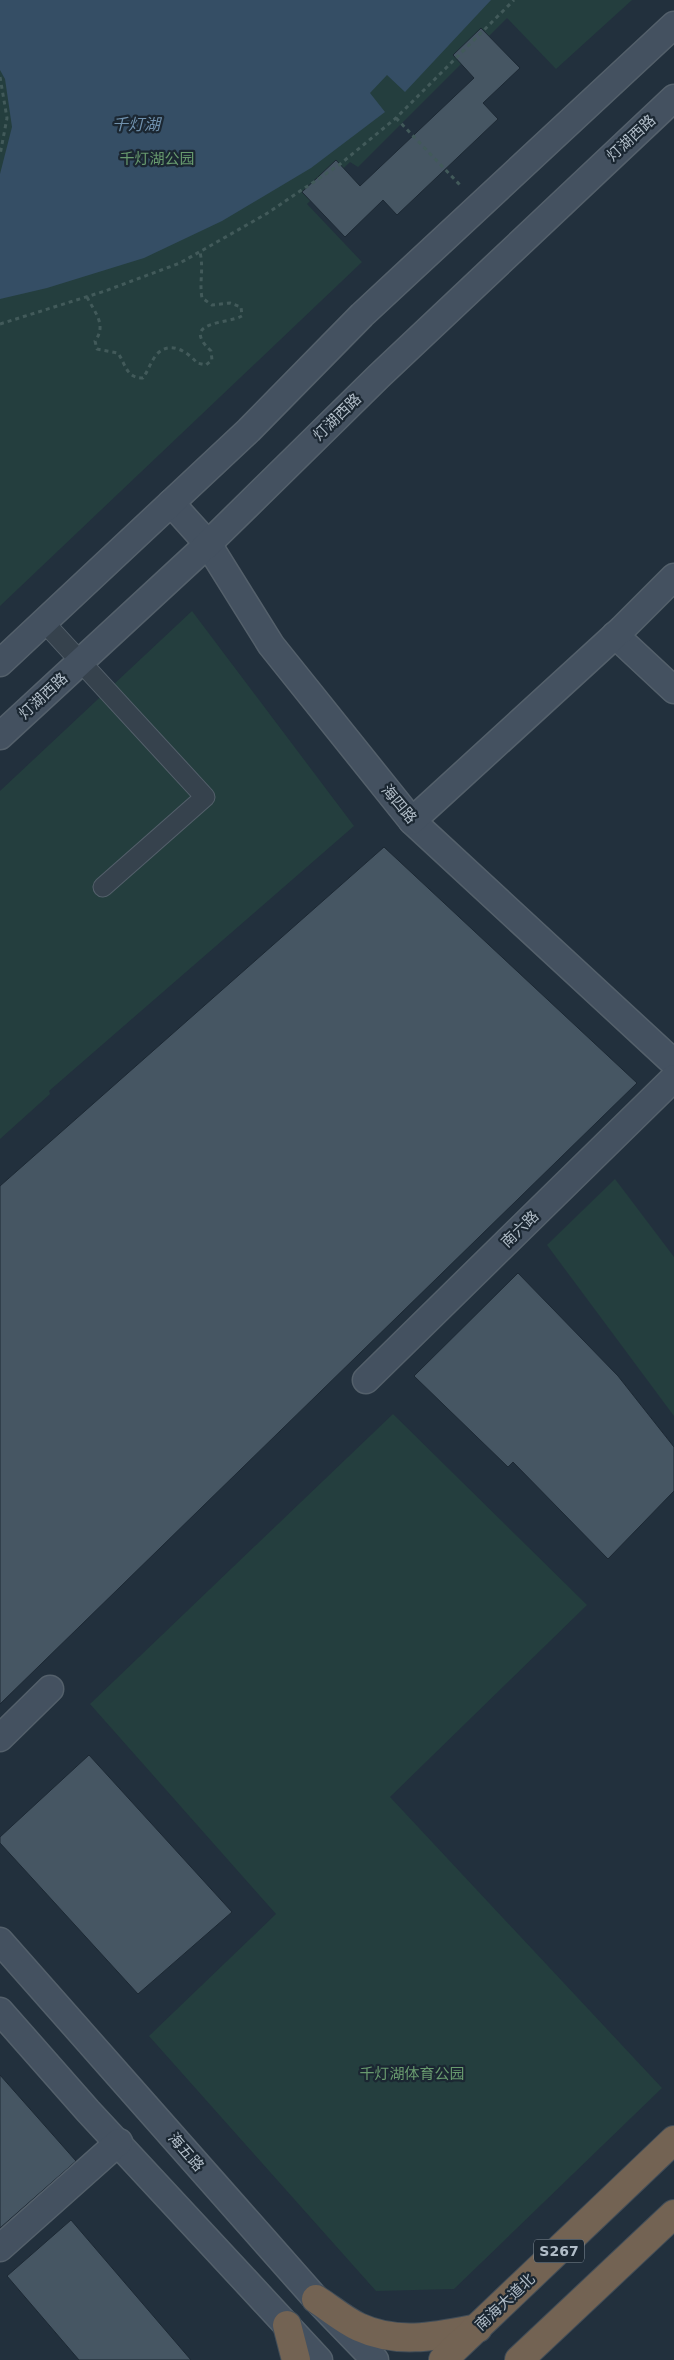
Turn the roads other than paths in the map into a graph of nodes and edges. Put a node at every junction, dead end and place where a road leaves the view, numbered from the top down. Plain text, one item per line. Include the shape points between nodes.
1 (674, 25) edge
2 (670, 107) edge
3 (171, 503) junction
4 (208, 544) junction
5 (674, 577) edge
6 (44, 622) junction
7 (615, 635) junction
8 (80, 661) junction
9 (0, 663) edge
10 (674, 690) edge
11 (0, 736) edge
12 (412, 821) junction
13 (103, 887) dead end
14 (674, 1063) edge
15 (674, 1078) edge
16 (366, 1380) dead end
17 (50, 1689) dead end
18 (0, 1738) edge
19 (0, 1941) edge
20 (0, 2011) edge
21 (674, 2140) edge
22 (118, 2142) junction
23 (674, 2214) edge
24 (0, 2248) edge
25 (316, 2299) junction
26 (287, 2325) junction
27 (478, 2328) junction
28 (296, 2360) edge
29 (319, 2360) edge
30 (376, 2360) edge
31 (443, 2360) edge
32 (519, 2360) edge

1 - 3 main road via 362,315 249,430
2 - 4 main road, 灯湖西路 via 379,376
3 - 4 main road, 海四路
3 - 6 main road
4 - 8 main road, 灯湖西路
4 - 12 main road, 海四路 via 271,645
5 - 7 main road
6 - 8 street
6 - 9 main road
7 - 10 main road
7 - 12 main road
8 - 11 main road, 灯湖西路
8 - 13 street via 205,797
12 - 14 main road, 海四路
15 - 16 main road, 南六路
17 - 18 main road
19 - 25 main road, 海五路
20 - 22 main road
21 - 27 highway, 南海大道北 / S267
22 - 24 main road
22 - 26 main road
23 - 32 highway
25 - 27 highway via 358,2327 394,2337 424,2338
25 - 30 main road, 海五路
26 - 28 highway
26 - 29 main road
27 - 31 highway, 南海大道北 / S267

